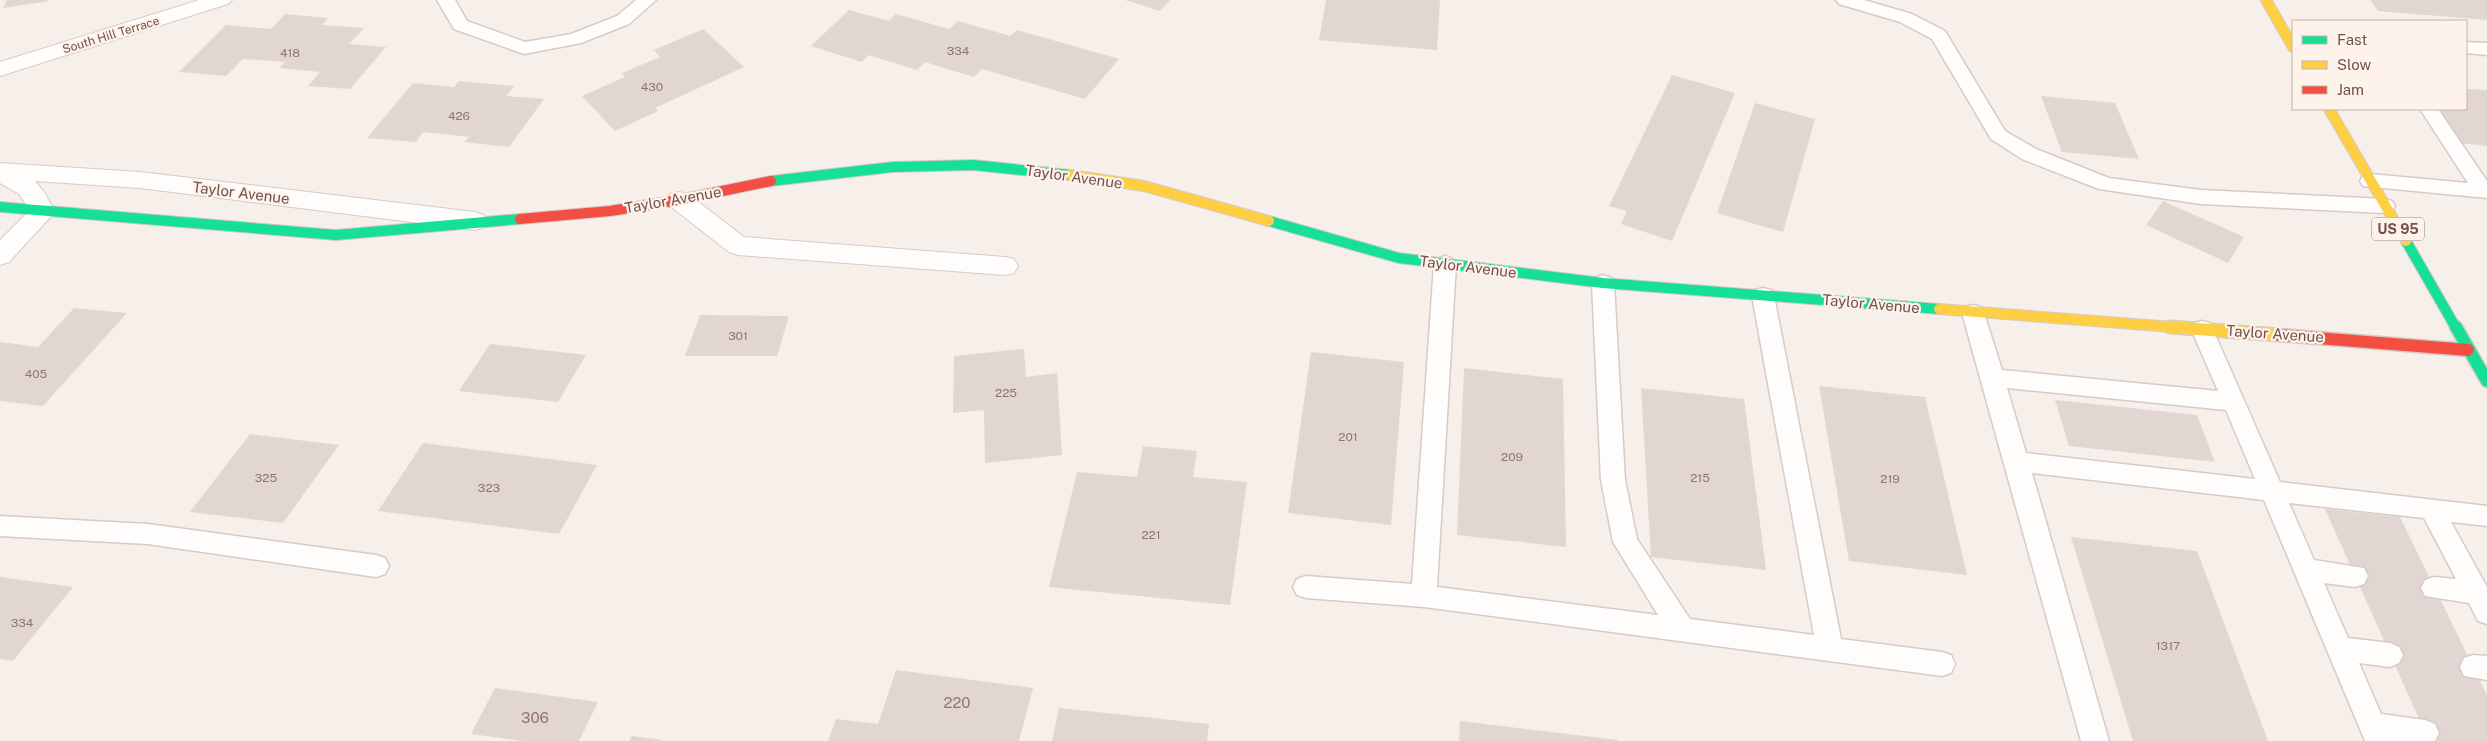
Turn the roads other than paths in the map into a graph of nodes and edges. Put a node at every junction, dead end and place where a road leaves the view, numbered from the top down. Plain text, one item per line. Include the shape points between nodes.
1 (221, 0) edge
2 (446, 0) edge
3 (647, 0) edge
4 (1845, 0) edge
5 (2266, 0) edge
6 (2291, 39) edge
7 (2467, 48) edge
8 (2487, 49) edge
9 (0, 69) edge
10 (2330, 110) edge
11 (2429, 110) edge
12 (0, 173) edge
13 (2370, 181) junction
14 (2485, 190) edge
15 (679, 200) junction
16 (2385, 206) junction
17 (0, 207) edge
18 (44, 212) junction
19 (481, 222) junction
20 (0, 256) edge
21 (1445, 264) junction
22 (1005, 266) dead end
23 (1602, 283) junction
24 (1763, 296) junction
25 (1973, 313) junction
26 (2202, 330) junction
27 (2468, 350) junction
28 (1993, 378) junction
29 (2487, 381) edge
30 (2234, 402) junction
31 (2018, 462) junction
32 (2273, 492) junction
33 (2432, 509) junction
34 (2487, 516) edge
35 (0, 526) edge
36 (376, 566) dead end
37 (2307, 570) junction
38 (2355, 576) dead end
39 (1306, 587) dead end
40 (2434, 588) dead end
41 (1424, 596) junction
42 (2482, 603) edge
43 (1682, 630) junction
44 (1830, 650) junction
45 (2340, 650) junction
46 (2390, 655) dead end
47 (1942, 664) dead end
48 (2376, 733) edge
49 (2425, 733) dead end
50 (2095, 741) edge

1 - 9 street, South Hill Terrace
2 - 3 lane via 460,25 524,48 583,36 623,20
4 - 16 lane via 1906,18 1939,36 1998,135 2029,154 2106,184 2201,197
5 - 6 main road
7 - 8 lane
10 - 13 main road, US 95
11 - 14 lane
12 - 18 street, Taylor Avenue via 34,193
12 - 19 street, Taylor Avenue via 140,180
13 - 14 lane
13 - 16 main road, US 95
15 - 19 main road, Taylor Avenue via 610,211
15 - 21 main road, Taylor Avenue via 786,178 893,167 973,165 1144,186 1400,258
15 - 22 street via 738,246
16 - 27 main road, US 95
17 - 18 main road, Taylor Avenue
18 - 19 main road, Taylor Avenue via 336,235
18 - 20 street
21 - 23 main road, Taylor Avenue
21 - 41 lane
23 - 24 main road, Taylor Avenue
23 - 43 lane via 1613,480 1625,542
24 - 25 main road, Taylor Avenue
24 - 44 lane
25 - 26 main road, Taylor Avenue
25 - 28 lane
26 - 27 main road, Taylor Avenue
26 - 30 lane
27 - 29 main road, US 95
28 - 30 lane
28 - 31 lane
30 - 32 lane
31 - 32 lane
31 - 50 lane
32 - 33 lane
32 - 37 lane
33 - 34 lane
33 - 42 lane
35 - 36 lane via 148,534
37 - 38 lane
37 - 45 lane
39 - 41 lane
40 - 42 lane
41 - 43 lane
43 - 44 lane
44 - 47 lane
45 - 46 lane
45 - 48 lane
48 - 49 lane

